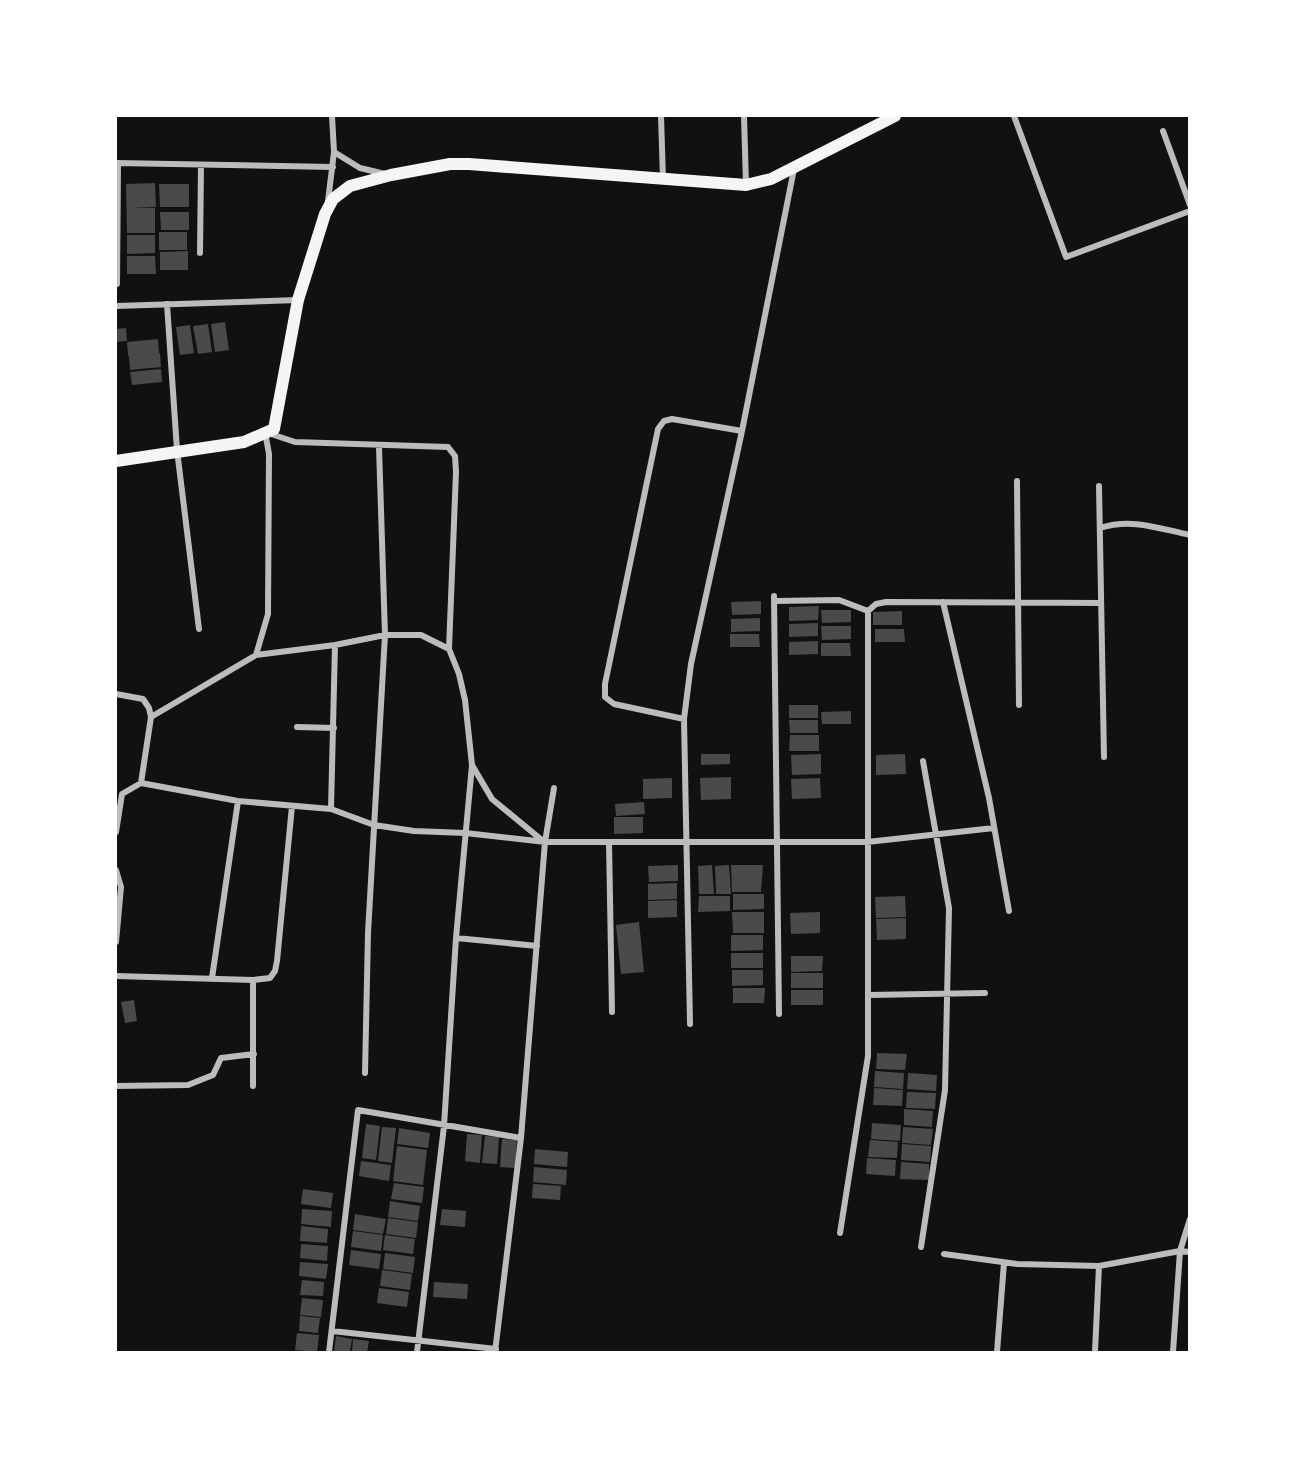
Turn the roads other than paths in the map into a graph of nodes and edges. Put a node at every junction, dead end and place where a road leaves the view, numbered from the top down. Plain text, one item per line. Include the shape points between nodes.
1 (332, 116) edge
2 (661, 116) edge
3 (744, 116) edge
4 (895, 116) edge
5 (1014, 116) edge
6 (1163, 131) dead end
7 (334, 152) junction
8 (117, 163) edge
9 (201, 165) junction
10 (795, 166) junction
11 (333, 167) junction
12 (391, 175) junction
13 (663, 179) junction
14 (746, 185) junction
15 (1190, 205) edge
16 (1190, 211) edge
17 (325, 214) junction
18 (200, 253) dead end
19 (117, 284) edge
20 (298, 300) junction
21 (166, 304) junction
22 (116, 306) edge
23 (742, 431) junction
24 (265, 432) junction
25 (379, 447) junction
26 (177, 450) junction
27 (116, 461) edge
28 (1017, 481) dead end
29 (1099, 486) dead end
30 (1100, 528) junction
31 (1190, 535) edge
32 (943, 602) junction
33 (1019, 603) junction
34 (1101, 603) junction
35 (868, 611) junction
36 (200, 629) dead end
37 (385, 634) junction
38 (335, 645) junction
39 (449, 649) junction
40 (256, 654) junction
41 (116, 694) edge
42 (1019, 705) dead end
43 (151, 717) junction
44 (684, 718) junction
45 (297, 728) dead end
46 (334, 728) junction
47 (1104, 757) dead end
48 (923, 761) dead end
49 (472, 765) junction
50 (141, 783) junction
51 (554, 788) dead end
52 (119, 794) edge
53 (238, 801) junction
54 (292, 806) junction
55 (331, 809) junction
56 (374, 825) junction
57 (994, 828) junction
58 (116, 832) edge
59 (465, 833) junction
60 (937, 835) junction
61 (545, 842) junction
62 (609, 842) junction
63 (686, 842) junction
64 (777, 842) junction
65 (867, 842) junction
66 (116, 870) edge
67 (1009, 912) dead end
68 (456, 938) junction
69 (116, 942) edge
70 (537, 946) junction
71 (116, 976) edge
72 (212, 978) junction
73 (252, 980) junction
74 (985, 993) dead end
75 (868, 994) junction
76 (947, 994) junction
77 (612, 1012) dead end
78 (779, 1014) dead end
79 (690, 1024) dead end
80 (254, 1054) junction
81 (365, 1073) dead end
82 (116, 1086) edge
83 (253, 1086) dead end
84 (444, 1126) junction
85 (520, 1138) junction
86 (1190, 1219) edge
87 (840, 1233) dead end
88 (921, 1247) dead end
89 (1180, 1251) junction
90 (1190, 1252) edge
91 (944, 1254) dead end
92 (1004, 1263) junction
93 (1099, 1266) junction
94 (332, 1331) junction
95 (418, 1342) junction
96 (495, 1351) edge
97 (329, 1353) edge
98 (417, 1353) edge
99 (997, 1353) edge
100 (1095, 1353) edge
101 (1173, 1353) edge

1 - 7 street
2 - 13 street
3 - 14 street
4 - 10 main road
5 - 16 street via 1066,256
6 - 15 street
7 - 11 street
7 - 12 street via 360,168
8 - 9 street
8 - 19 street
9 - 11 street
9 - 18 street
10 - 14 main road via 771,179
10 - 23 street
11 - 17 street
12 - 13 main road via 470,164
12 - 17 main road via 350,186 333,199
13 - 14 main road
17 - 20 main road
20 - 21 street
20 - 24 main road via 277,420 274,429
21 - 22 street
21 - 26 street
23 - 44 street via 691,664
23 - 44 street via 672,419 664,421 658,429 605,684 605,697 614,704
24 - 25 street via 295,442
24 - 26 main road via 244,442
24 - 40 street via 269,454 268,614
25 - 37 street
25 - 39 street via 436,445 448,447 455,456
26 - 27 main road
26 - 36 street
28 - 33 street
29 - 30 street
30 - 31 street via 1119,522 1138,523
30 - 34 street
32 - 33 street
32 - 35 street via 886,602
32 - 57 street
33 - 34 street
33 - 42 street
34 - 47 street
35 - 64 street via 839,600 774,599
35 - 65 street
37 - 38 street
37 - 39 street via 421,634
37 - 56 street
38 - 40 street
38 - 46 street
39 - 49 street via 463,691
40 - 43 street
41 - 43 street via 143,699
43 - 50 street
44 - 63 street
45 - 46 street
46 - 55 street
48 - 60 street
49 - 59 street
49 - 61 street via 492,800
50 - 52 street
50 - 53 street
51 - 61 street
52 - 58 street
53 - 54 street
53 - 72 street
54 - 55 street
54 - 73 street via 275,971 270,978
55 - 56 street
56 - 59 street
56 - 81 street
57 - 60 street
57 - 67 street
59 - 61 street
59 - 68 street
60 - 65 street
60 - 76 street via 949,908
61 - 62 street
61 - 70 street
62 - 63 street
62 - 77 street
63 - 64 street
63 - 79 street
64 - 65 street
64 - 78 street
65 - 75 street
66 - 69 street via 121,887
68 - 70 street
68 - 84 street
70 - 85 street
71 - 72 street
72 - 73 street
73 - 80 street
74 - 76 street
75 - 76 street
75 - 87 street via 868,1056
76 - 88 street via 945,1090
80 - 82 street via 221,1058 213,1075 188,1085
80 - 83 street
84 - 85 street
84 - 94 street via 358,1110
84 - 95 street
85 - 96 street
86 - 89 street
89 - 90 street
89 - 93 street
89 - 101 street
91 - 92 street
92 - 93 street
92 - 99 street
93 - 100 street
94 - 95 street
94 - 97 street
95 - 96 street
95 - 98 street

